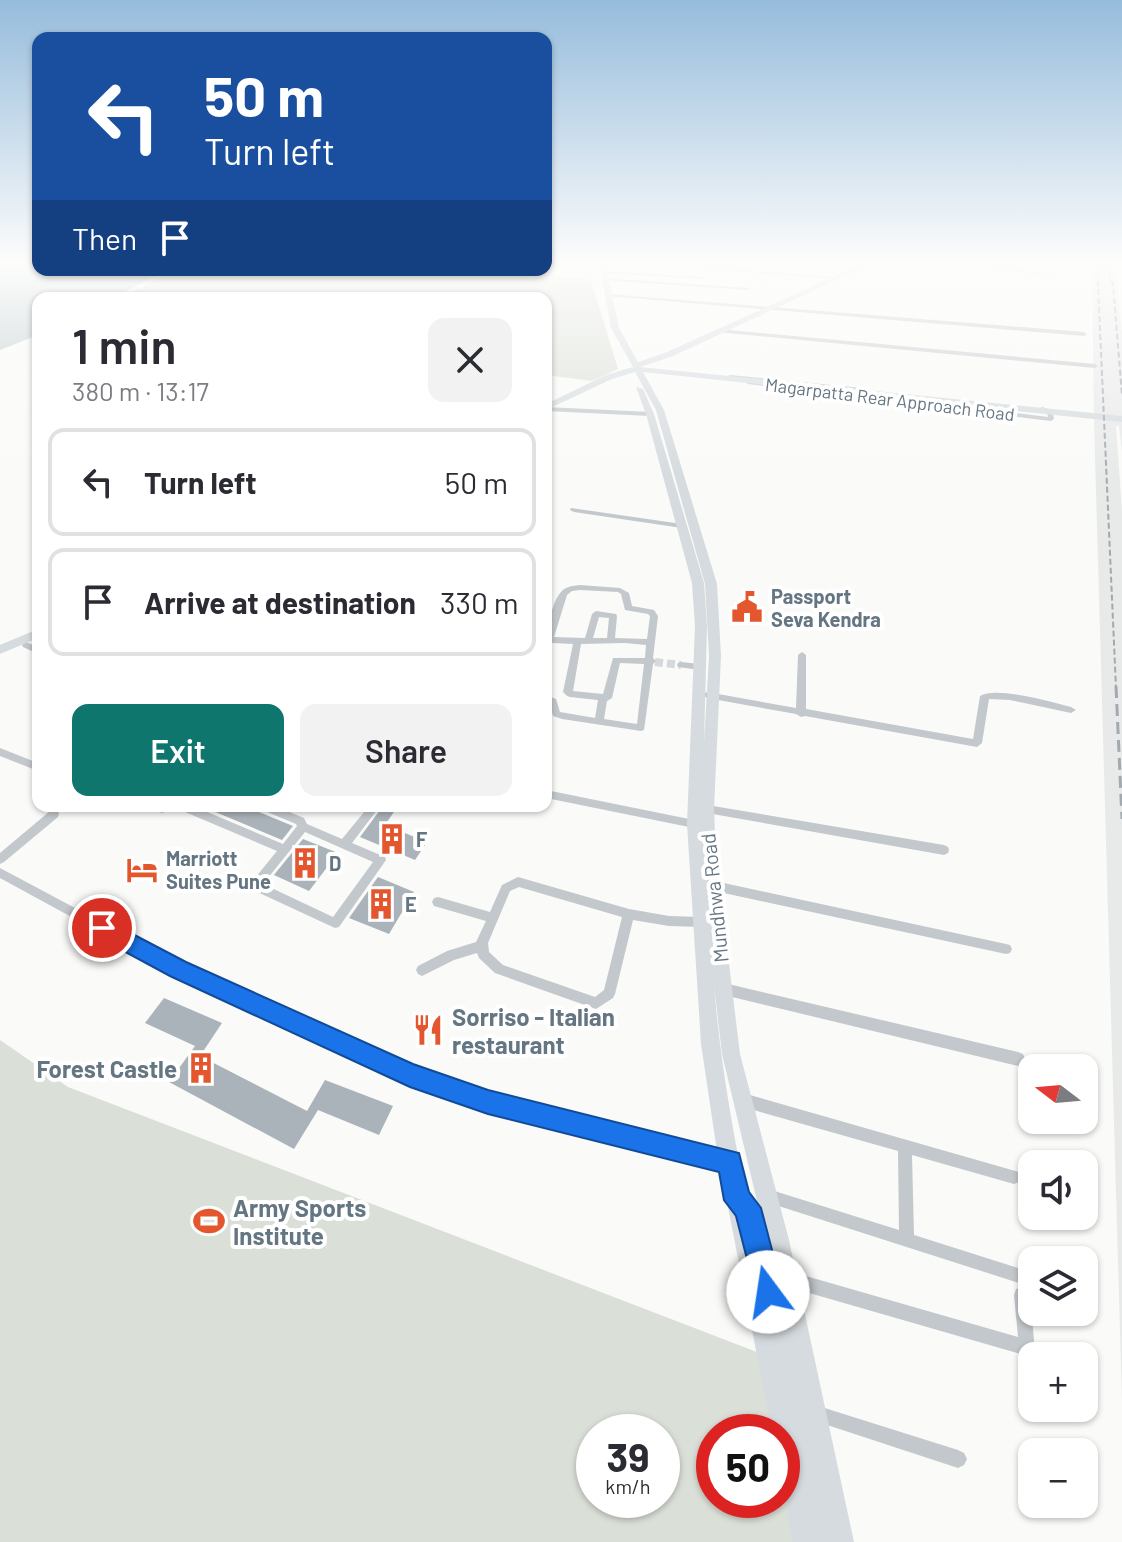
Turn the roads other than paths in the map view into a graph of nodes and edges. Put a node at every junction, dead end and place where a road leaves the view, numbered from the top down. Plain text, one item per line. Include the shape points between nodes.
1 (611, 334) edge
2 (618, 334) edge
3 (713, 334) edge
4 (749, 334) edge
5 (810, 340) junction
6 (808, 351) dead end
7 (1095, 366) dead end
8 (634, 371) junction
9 (730, 377) junction
10 (748, 382) junction
11 (780, 384) junction
12 (552, 400) edge
13 (558, 401) junction
14 (552, 404) edge
15 (552, 408) edge
16 (650, 414) junction
17 (1122, 421) edge
18 (665, 445) junction
19 (574, 510) dead end
20 (682, 526) junction
21 (705, 584) junction
22 (552, 629) edge
23 (32, 636) edge
24 (611, 638) junction
25 (588, 642) junction
26 (650, 642) junction
27 (577, 643) junction
28 (552, 644) edge
29 (32, 645) edge
30 (0, 653) edge
31 (802, 655) dead end
32 (652, 661) junction
33 (681, 665) tunnel mouth
34 (700, 667) junction
35 (699, 693) junction
36 (714, 696) junction
37 (603, 699) junction
38 (552, 701) edge
39 (1071, 710) dead end
40 (801, 714) junction
41 (599, 722) junction
42 (0, 752) edge
43 (32, 765) edge
44 (552, 795) edge
45 (707, 809) junction
46 (196, 812) edge
47 (278, 812) edge
48 (370, 812) edge
49 (54, 814) dead end
50 (694, 824) junction
51 (303, 827) junction
52 (344, 845) junction
53 (284, 849) junction
54 (944, 850) dead end
55 (0, 859) edge
56 (0, 873) edge
57 (710, 885) junction
58 (438, 902) dead end
59 (629, 914) junction
60 (493, 918) junction
61 (701, 922) junction
62 (482, 946) junction
63 (1006, 949) dead end
64 (422, 970) dead end
65 (724, 989) junction
66 (1018, 1059) dead end
67 (741, 1099) junction
68 (905, 1146) junction
69 (730, 1162) junction
70 (1014, 1177) dead end
71 (764, 1186) junction
72 (738, 1200) junction
73 (907, 1240) junction
74 (1018, 1275) edge
75 (777, 1287) junction
76 (1025, 1326) edge
77 (813, 1413) junction
78 (958, 1459) dead end
79 (806, 1542) edge
80 (823, 1542) edge
81 (834, 1542) edge
82 (841, 1542) edge

1 - 8 main road, Mundhwa Road
2 - 8 main road, Mundhwa Road
3 - 8 main road
4 - 5 street
5 - 6 street
5 - 7 street
8 - 9 main road, Magarpatta Rear Approach Road
8 - 10 main road, Magarpatta Rear Approach Road
8 - 13 main road, Magarpatta Rear Approach Road
8 - 16 main road, Mundhwa Road
8 - 18 main road, Mundhwa Road via 660,410
9 - 10 street via 1043,409 1050,411 1051,419
9 - 11 main road, Magarpatta Rear Approach Road
10 - 11 main road, Magarpatta Rear Approach Road
11 - 17 main road, Magarpatta Rear Approach Road
12 - 13 street
13 - 14 main road, Magarpatta Rear Approach Road
15 - 16 street
16 - 18 main road, Mundhwa Road
18 - 20 main road, Mundhwa Road
18 - 21 main road, Mundhwa Road
19 - 20 street
20 - 21 main road, Mundhwa Road
21 - 34 main road, Mundhwa Road
21 - 36 main road, Mundhwa Road via 715,627
22 - 26 street via 561,595 569,588 620,590 628,608 654,616
23 - 30 main road
24 - 25 street
24 - 25 street via 613,616 596,614
24 - 26 street
25 - 27 street
26 - 32 street
27 - 28 street
27 - 37 street via 568,692
29 - 30 main road
31 - 40 street
32 - 37 street via 616,660 609,695
32 - 41 street via 641,728
33 - 34 street
34 - 35 main road, Mundhwa Road
35 - 36 street
35 - 50 main road, Mundhwa Road
36 - 40 street
36 - 45 main road, Mundhwa Road
37 - 41 street
38 - 41 street via 556,714
39 - 40 street via 985,696 977,743
42 - 43 street
44 - 50 street
45 - 54 street
45 - 57 main road, Mundhwa Road
46 - 53 street
47 - 51 street
48 - 52 street
49 - 55 street
50 - 61 main road, Mundhwa Road
51 - 52 street
51 - 53 street
52 - 53 street via 381,860 335,923 255,886
56 - 69 street via 178,969 410,1075 488,1102
57 - 63 street
57 - 65 main road, Mundhwa Road
58 - 60 street
59 - 60 street via 518,882 506,888
59 - 61 street
59 - 62 street via 609,994 596,1003 499,969 488,962
60 - 62 street
61 - 69 main road, Mundhwa Road via 710,1044
62 - 64 street
65 - 66 street
65 - 67 main road, Mundhwa Road
67 - 68 street
67 - 71 main road, Mundhwa Road
68 - 70 street
68 - 73 street
69 - 72 main road, Mundhwa Road
71 - 73 street
71 - 75 main road, Mundhwa Road
72 - 75 main road via 747,1208
72 - 79 main road, Mundhwa Road
73 - 74 street
75 - 76 street via 1024,1347
75 - 77 main road, Mundhwa Road
75 - 80 main road
75 - 81 main road
77 - 78 street
77 - 82 main road, Mundhwa Road

